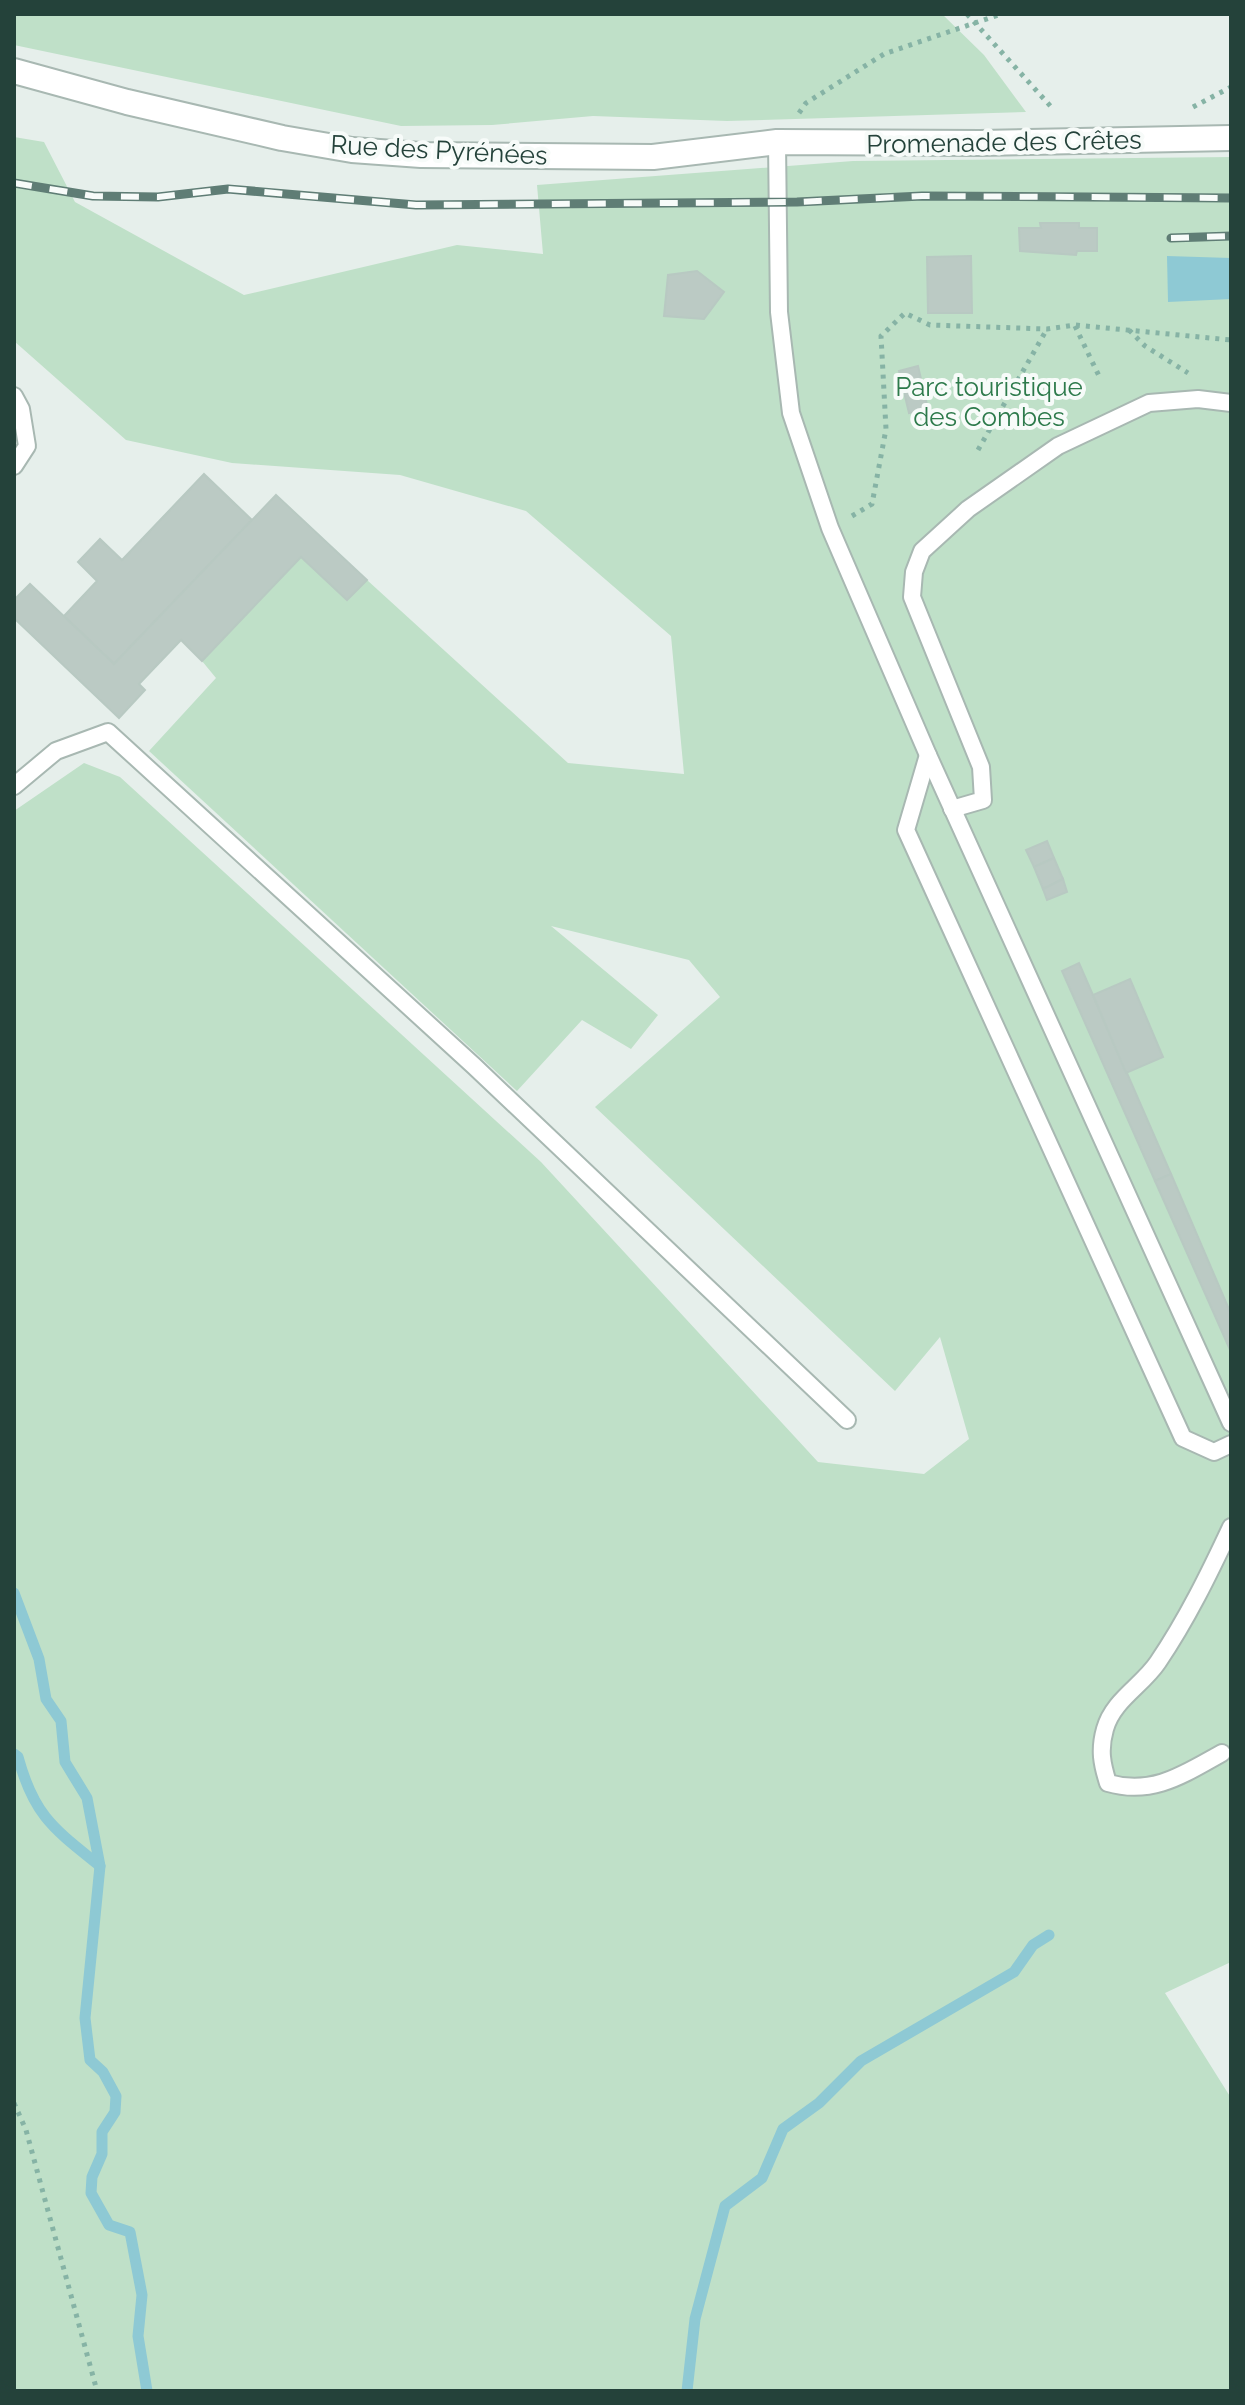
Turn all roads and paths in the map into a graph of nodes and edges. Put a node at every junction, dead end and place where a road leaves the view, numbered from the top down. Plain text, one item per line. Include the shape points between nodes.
1 (967, 14) edge
2 (1001, 14) edge
3 (977, 23) junction
4 (14, 71) edge
5 (1231, 138) edge
6 (1087, 141) junction
7 (777, 142) junction
8 (1075, 325) junction
9 (1047, 329) junction
10 (1129, 329) junction
11 (1231, 340) edge
12 (1100, 378) dead end
13 (1196, 379) dead end
14 (14, 396) edge
15 (1231, 403) edge
16 (978, 450) dead end
17 (14, 466) edge
18 (830, 528) junction
19 (928, 755) junction
20 (14, 786) edge
21 (952, 809) junction
22 (847, 1420) dead end
23 (1231, 1423) edge
24 (1231, 1444) edge
25 (1231, 1527) edge
26 (1222, 1753) dead end
27 (14, 2103) edge
28 (97, 2391) edge

1 - 3 path
2 - 3 path
3 - 6 path
3 - 7 path via 884,54 806,103
4 - 7 street, Rue des Pyrénées via 197,119 352,150 653,157
5 - 6 street, Promenade des Crêtes
6 - 7 street, Promenade des Crêtes
7 - 18 lane via 779,312 791,413
8 - 9 path
8 - 10 path
8 - 12 path
9 - 16 path
9 - 18 path via 930,325 905,313 881,336 886,429 872,504
10 - 11 path
10 - 13 path via 1145,346
14 - 17 lane via 27,446
15 - 21 lane via 1149,403 1071,440 968,509 922,551 912,597 981,767 983,800
18 - 19 lane
19 - 21 lane
19 - 24 lane via 906,830 1183,1438 1214,1452
20 - 22 lane via 56,751 108,732 474,1066
21 - 23 lane
25 - 26 lane via 1188,1614 1155,1666 1121,1700 1105,1727 1100,1758 1108,1783 1130,1790 1155,1787
27 - 28 path via 26,2130

